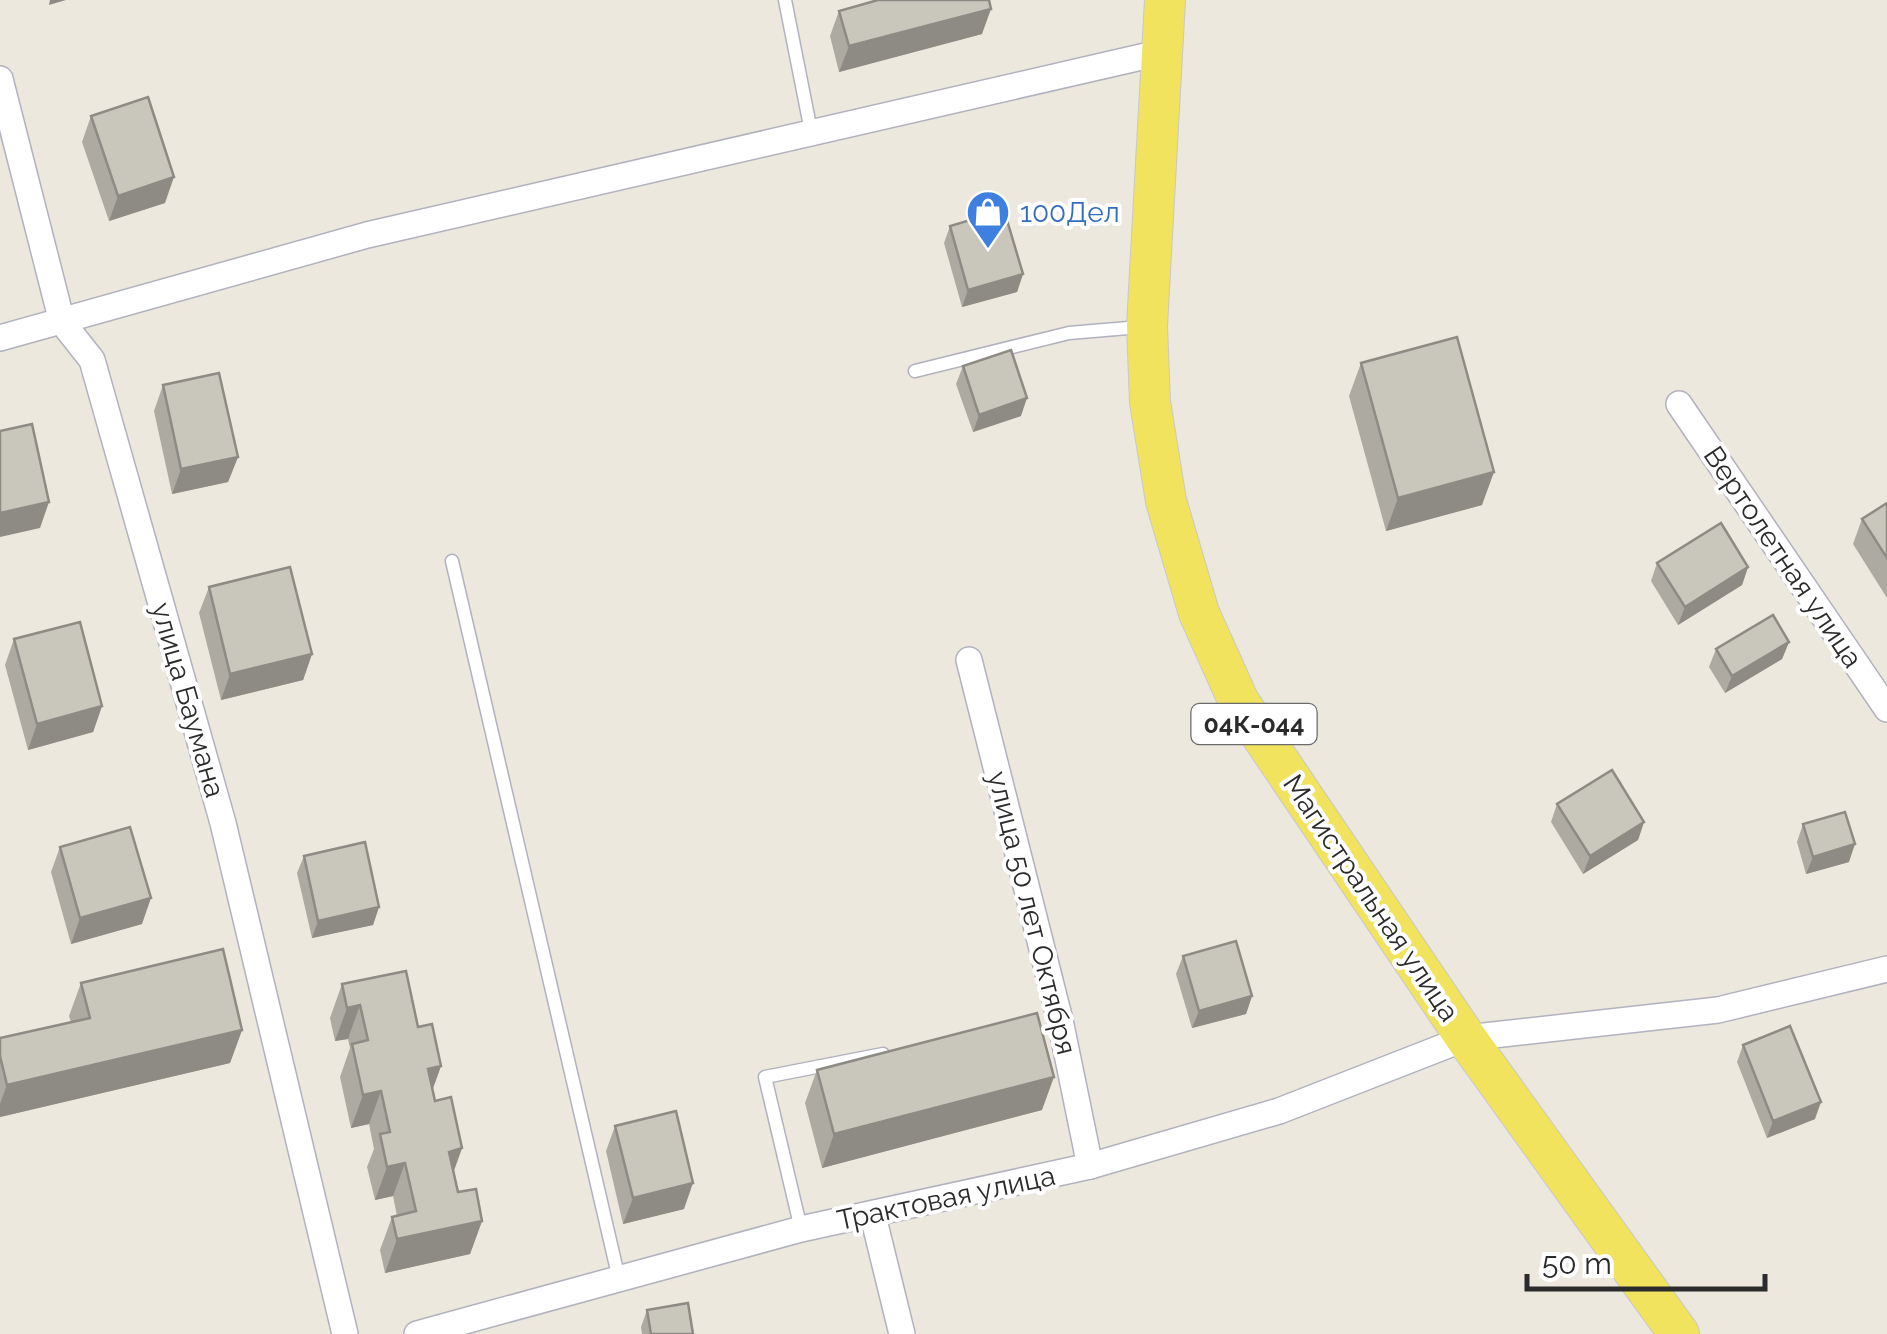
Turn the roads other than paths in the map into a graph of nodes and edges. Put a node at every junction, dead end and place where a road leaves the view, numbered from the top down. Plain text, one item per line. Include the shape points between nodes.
1 (785, 0) edge
2 (1166, 0) edge
3 (1162, 52) junction
4 (0, 79) edge
5 (811, 131) junction
6 (62, 322) junction
7 (1147, 326) junction
8 (0, 338) edge
9 (915, 371) dead end
10 (1680, 404) dead end
11 (452, 561) dead end
12 (970, 660) dead end
13 (1887, 709) edge
14 (1887, 969) edge
15 (1466, 1038) junction
16 (894, 1052) edge
17 (1090, 1166) junction
18 (873, 1216) junction
19 (801, 1229) junction
20 (618, 1279) junction
21 (345, 1334) edge
22 (418, 1334) edge
23 (902, 1334) edge
24 (1679, 1334) edge

1 - 5 lane
2 - 3 main road, Магистральная улица / 04К-044
3 - 5 street
3 - 7 main road, Магистральная улица / 04К-044
4 - 6 street, улица Баумана
5 - 6 street via 367,234
6 - 8 street
6 - 21 street, улица Баумана via 92,360 223,824
7 - 9 lane via 1069,333
7 - 15 main road, Магистральная улица / 04К-044 via 1150,402 1166,501 1199,613 1230,684
10 - 13 street, Вертолетная улица
11 - 20 lane
12 - 17 street, улица 50 лет Октября via 1050,1022
14 - 15 street, Трактовая улица via 1718,1010
15 - 17 street, Трактовая улица via 1279,1111
15 - 24 main road, Магистральная улица / 04К-044
16 - 19 lane via 764,1076
17 - 18 street, Трактовая улица
18 - 19 street, Трактовая улица
18 - 23 street
19 - 20 street, Трактовая улица
20 - 22 street, Трактовая улица

